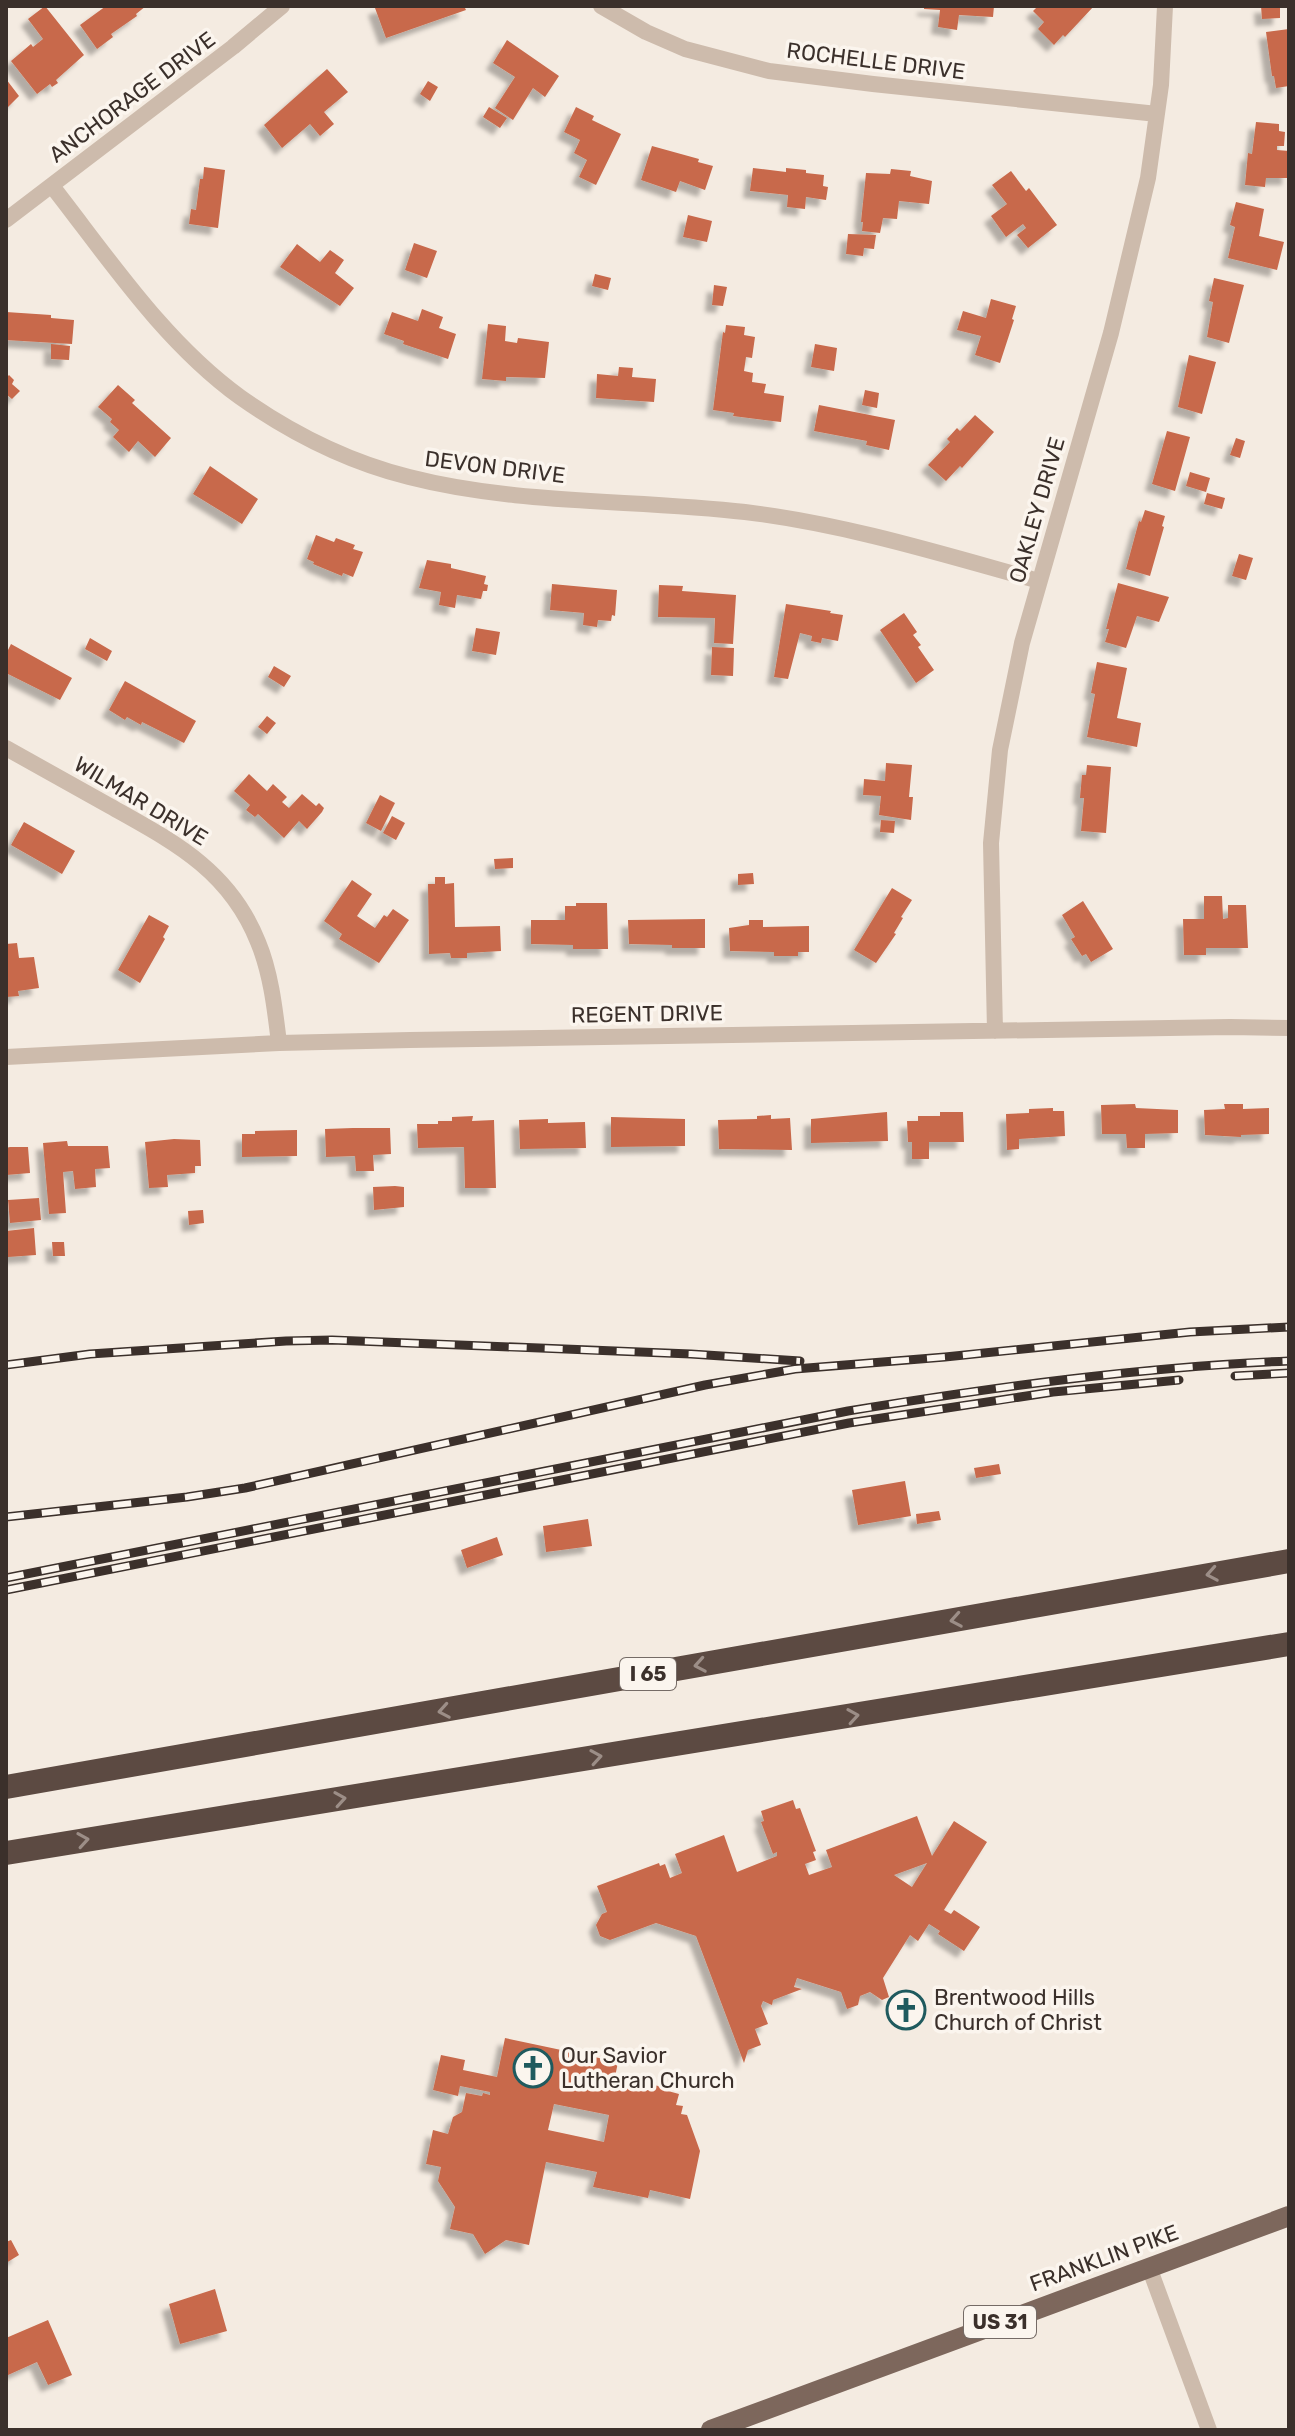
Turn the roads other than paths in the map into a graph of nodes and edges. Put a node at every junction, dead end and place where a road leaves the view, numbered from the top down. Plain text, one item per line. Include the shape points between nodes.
1 (282, 6) edge
2 (601, 6) edge
3 (1165, 6) edge
4 (1157, 114) junction
5 (52, 186) junction
6 (6, 220) edge
7 (1039, 581) junction
8 (6, 748) edge
9 (1289, 1028) edge
10 (995, 1031) junction
11 (279, 1043) junction
12 (6, 1057) edge
13 (1289, 1561) edge
14 (1289, 1644) edge
15 (6, 1787) edge
16 (6, 1853) edge
17 (1289, 2216) edge
18 (1149, 2267) junction
19 (711, 2430) edge
20 (1209, 2430) edge

1 - 5 street, ANCHORAGE DRIVE
2 - 4 street, ROCHELLE DRIVE via 685,49 769,71
3 - 4 street, OAKLEY DRIVE
4 - 7 street, OAKLEY DRIVE via 1148,178 1111,333
5 - 6 street, ANCHORAGE DRIVE
5 - 7 street, DEVON DRIVE via 147,305 212,374 297,432 370,466 501,493 716,509 814,523
7 - 10 street, OAKLEY DRIVE via 1008,704 993,801
8 - 11 street, WILMAR DRIVE via 174,842 219,879 259,944
9 - 10 street, REGENT DRIVE
10 - 11 street, REGENT DRIVE
11 - 12 street, REGENT DRIVE
13 -> 15 highway, I 65
16 -> 14 highway
17 - 18 main road, FRANKLIN PIKE / US 31
18 - 19 main road, FRANKLIN PIKE / US 31
18 - 20 street

